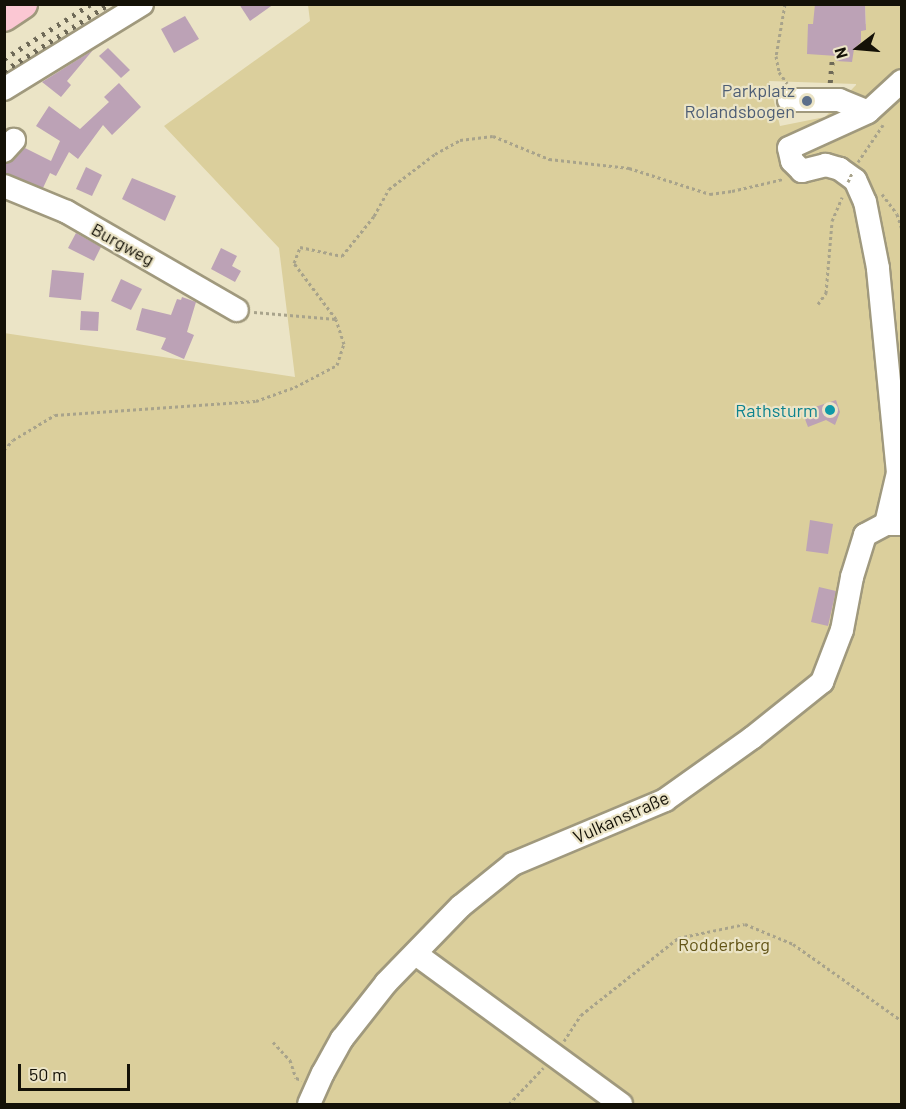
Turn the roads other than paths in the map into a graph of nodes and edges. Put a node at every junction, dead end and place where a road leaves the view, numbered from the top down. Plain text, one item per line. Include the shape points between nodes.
1 (23, 4) edge
2 (142, 4) edge
3 (4, 17) edge
4 (902, 81) edge
5 (4, 89) edge
6 (789, 100) dead end
7 (877, 116) junction
8 (4, 186) edge
9 (237, 310) road end
10 (894, 524) edge
11 (416, 954) junction
12 (313, 1096) edge
13 (621, 1104) edge

1 - 3 main road
2 - 5 street
4 - 7 street
6 - 7 street via 839,100
7 - 10 street via 789,148 792,161 802,171 826,165 840,169 855,180 865,202 878,268 898,473
8 - 9 street, Burgweg via 77,218
10 - 11 street, Vulkanstraße via 865,535 842,630 822,682 665,800 513,864 461,906
11 - 12 street, Vulkanstraße via 386,983 342,1039
11 - 13 street

